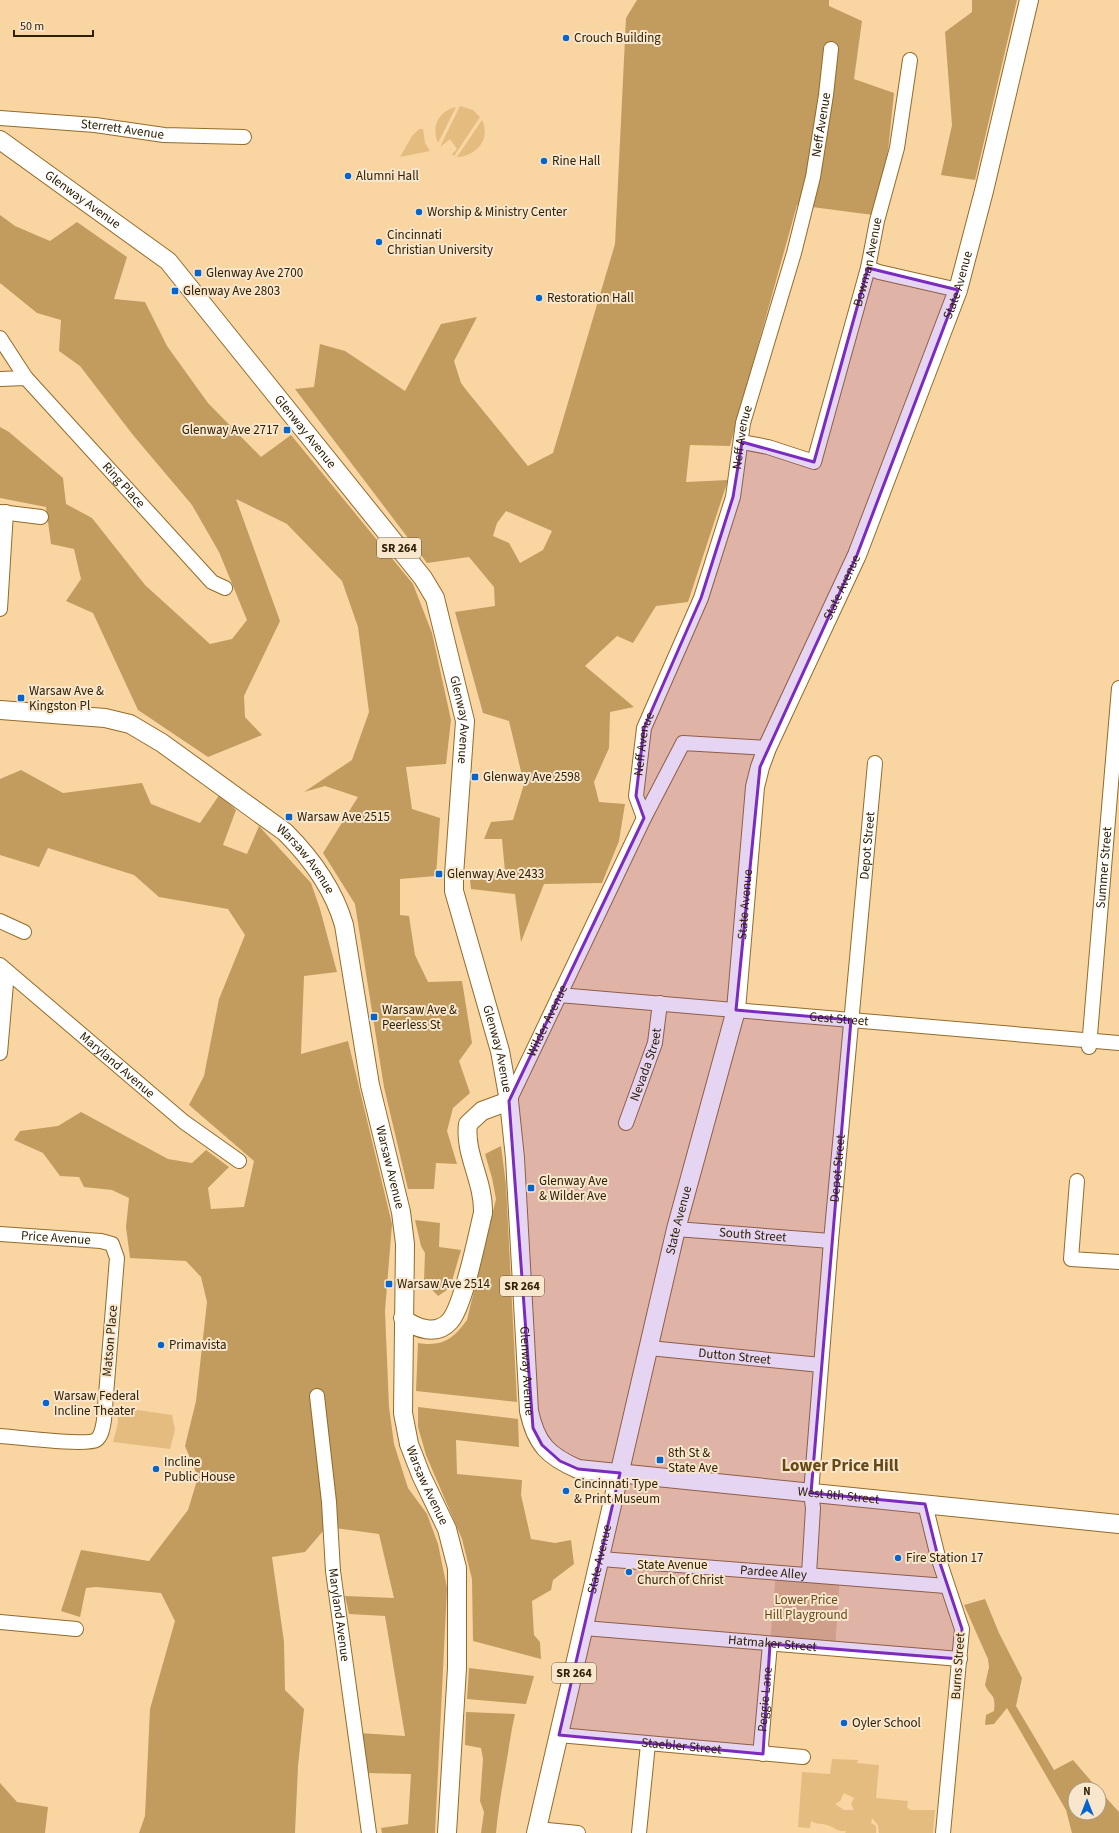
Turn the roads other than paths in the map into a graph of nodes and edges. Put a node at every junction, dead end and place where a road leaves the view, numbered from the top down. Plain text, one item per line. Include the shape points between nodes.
1 (1029, 0) edge
2 (831, 49) dead end
3 (910, 60) dead end
4 (0, 118) edge
5 (244, 137) dead end
6 (0, 140) edge
7 (868, 268) junction
8 (958, 290) junction
9 (0, 338) edge
10 (26, 378) junction
11 (0, 379) edge
12 (742, 442) junction
13 (3, 512) edge
14 (41, 516) dead end
15 (225, 588) dead end
16 (0, 608) edge
17 (1119, 688) edge
18 (0, 710) edge
19 (767, 748) junction
20 (875, 763) dead end
21 (644, 818) junction
22 (0, 921) edge
23 (24, 932) dead end
24 (4, 968) edge
25 (559, 995) junction
26 (660, 1003) junction
27 (736, 1010) junction
28 (851, 1020) junction
29 (1119, 1043) edge
30 (1089, 1044) junction
31 (0, 1053) edge
32 (509, 1101) junction
33 (626, 1123) dead end
34 (239, 1160) dead end
35 (1077, 1181) dead end
36 (676, 1229) junction
37 (0, 1234) edge
38 (831, 1241) junction
39 (112, 1244) joint
40 (1119, 1262) edge
41 (403, 1318) junction
42 (649, 1348) junction
43 (821, 1365) junction
44 (317, 1396) dead end
45 (0, 1436) edge
46 (560, 1461) joint
47 (620, 1473) junction
48 (811, 1493) junction
49 (931, 1504) junction
50 (1119, 1524) edge
51 (601, 1559) junction
52 (809, 1574) junction
53 (946, 1586) junction
54 (0, 1622) edge
55 (584, 1628) junction
56 (76, 1629) dead end
57 (770, 1644) junction
58 (960, 1659) junction
59 (559, 1735) junction
60 (648, 1744) junction
61 (763, 1754) junction
62 (804, 1757) dead end
63 (536, 1831) edge
64 (369, 1833) edge
65 (448, 1833) edge
66 (578, 1833) edge
67 (639, 1833) edge
68 (943, 1833) edge

1 - 8 main road, State Avenue
2 - 12 street, Neff Avenue via 812,177 794,253 743,423
3 - 7 street, Bowman Avenue via 896,148
4 - 5 street, Sterrett Avenue via 95,125 164,136
6 - 32 main road, Glenway Avenue / SR 264 via 168,261 430,587 435,598 465,721 454,892 500,1051
7 - 8 street
7 - 12 street, Bowman Avenue via 814,462 768,447
8 - 19 main road, State Avenue via 857,555
9 - 10 street, Ring Place
10 - 11 street
10 - 15 street, Ring Place via 212,582
12 - 21 street, Neff Avenue via 733,497 701,598 644,728 636,796
13 - 14 street
13 - 16 street
17 - 30 street, Summer Street
18 - 41 main road, Warsaw Avenue via 105,718 130,724 162,743 285,832 302,849 329,888 340,909 344,925 370,1085 401,1212 404,1244
19 - 21 street, Wilder Avenue via 682,743
19 - 27 main road, State Avenue via 755,787
20 - 28 street, Depot Street
21 - 25 street, Wilder Avenue
22 - 23 street
24 - 31 street
24 - 34 street, Maryland Avenue via 184,1122
25 - 26 street, Gest Street
25 - 32 street, Wilder Avenue
26 - 27 street, Gest Street
26 - 33 street, Nevada Street via 655,1043
27 - 28 street, Gest Street
27 - 36 main road, State Avenue
28 - 30 street, Gest Street
28 - 38 street, Depot Street
29 - 30 street, Gest Street
32 - 41 main road via 482,1111 468,1124 467,1140 481,1188 483,1213 456,1312 443,1327 427,1330 410,1324
32 - 46 main road, Glenway Avenue / SR 264 via 515,1158 529,1412 533,1428 542,1445
35 - 40 street via 1071,1258
36 - 38 street, South Street
36 - 42 main road, State Avenue
37 - 39 street, Price Avenue
38 - 43 street, Depot Street
39 - 45 street, Matson Place via 118,1258 104,1420 98,1439 93,1442
41 - 65 main road, Warsaw Avenue via 403,1412 409,1444 447,1530 458,1568 457,1668
42 - 43 street, Dutton Street
42 - 47 main road, State Avenue
43 - 48 street, Depot Street
44 - 64 street, Maryland Avenue via 334,1571
46 - 47 main road, West 8th Street / SR 264 via 578,1469
47 - 48 main road, West 8th Street
47 - 51 main road, State Avenue / SR 264
48 - 49 main road, West 8th Street
48 - 52 street, Depot Street via 813,1508
49 - 50 main road, West 8th Street
49 - 53 street, Burns Street
51 - 52 street, Pardee Alley
51 - 55 main road, State Avenue / SR 264
52 - 53 street, Pardee Alley
53 - 58 street, Burns Street via 962,1629
54 - 56 street
55 - 57 street, Hatmaker Street
55 - 59 main road, State Avenue / SR 264
57 - 58 street, Hatmaker Street
57 - 61 street, Peggie Lane
58 - 68 street, Burns Street
59 - 60 street, Staebler Street
59 - 63 main road, State Avenue / SR 264
60 - 61 street, Staebler Street
60 - 67 street
61 - 62 street, Staebler Street
63 - 66 street

